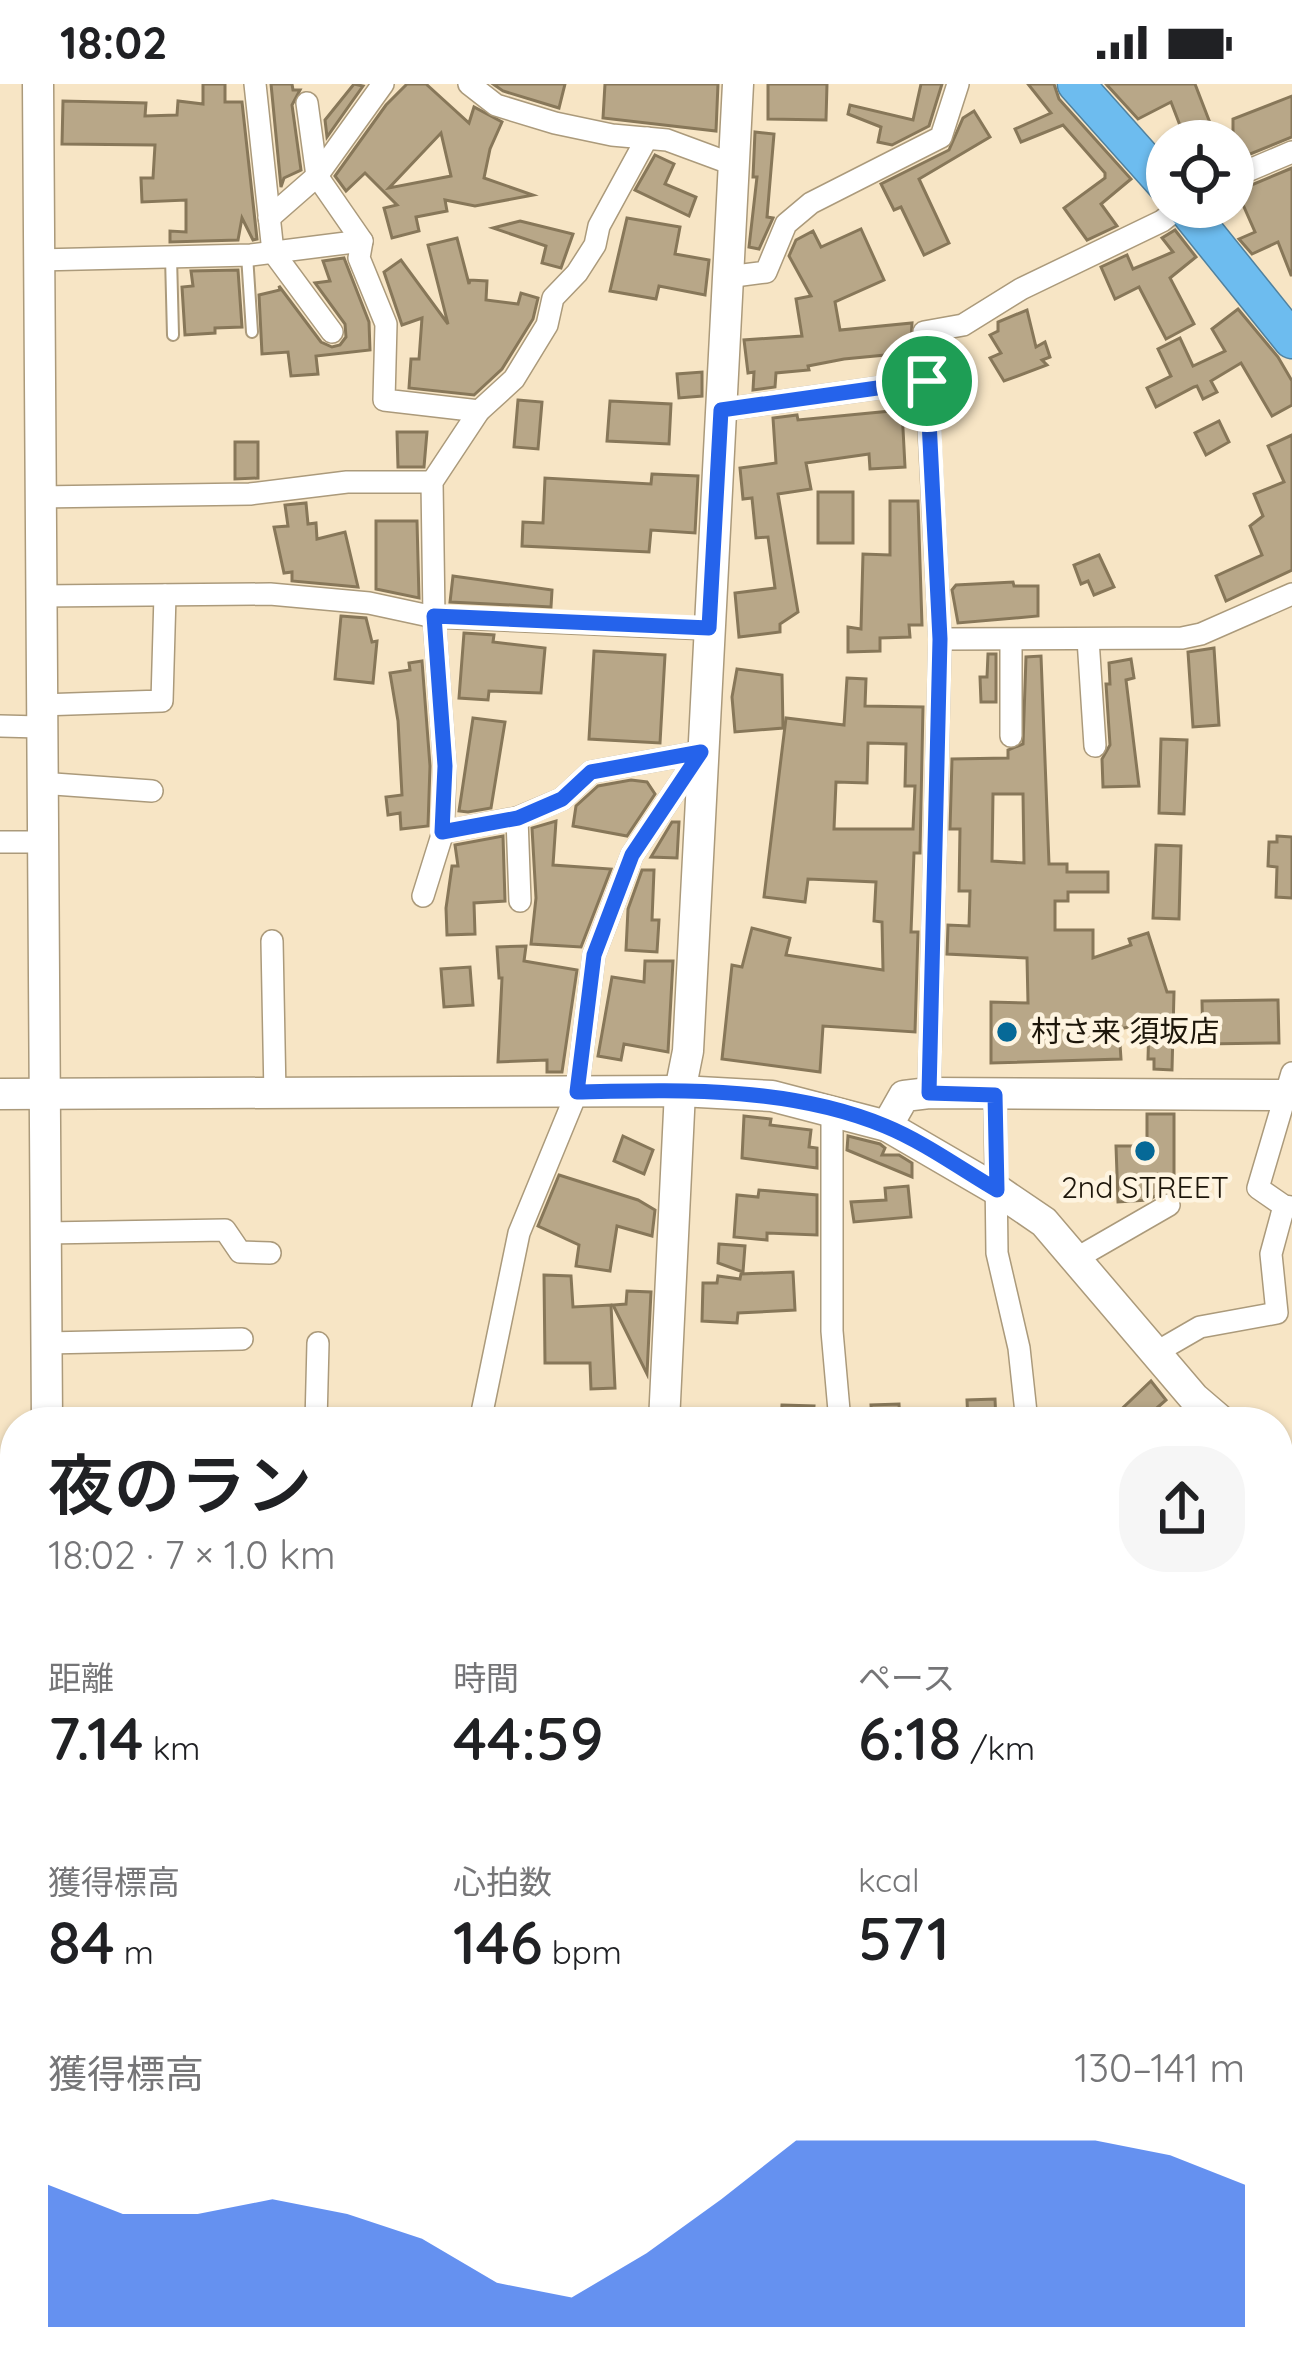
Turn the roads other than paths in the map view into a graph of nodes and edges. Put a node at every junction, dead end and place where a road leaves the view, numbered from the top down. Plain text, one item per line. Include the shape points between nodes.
1 (38, 84) edge
2 (255, 84) edge
3 (383, 84) edge
4 (469, 84) edge
5 (738, 84) edge
6 (958, 84) edge
7 (1076, 84) edge
8 (307, 103) dead end
9 (647, 138) junction
10 (1292, 152) edge
11 (1146, 162) edge
12 (732, 164) junction
13 (1254, 168) edge
14 (317, 176) junction
15 (269, 218) junction
16 (1147, 228) edge
17 (1200, 228) edge
18 (362, 241) junction
19 (273, 253) junction
20 (247, 255) junction
21 (171, 257) junction
22 (38, 260) junction
23 (727, 277) junction
24 (252, 332) dead end
25 (332, 332) dead end
26 (173, 334) dead end
27 (1292, 340) edge
28 (927, 381) junction
29 (721, 410) junction
30 (479, 411) junction
31 (432, 482) junction
32 (38, 497) junction
33 (1292, 594) edge
34 (165, 595) junction
35 (40, 596) junction
36 (434, 616) junction
37 (709, 628) junction
38 (940, 639) junction
39 (1088, 639) junction
40 (1011, 640) junction
41 (40, 716) junction
42 (0, 725) edge
43 (1011, 736) dead end
44 (1095, 746) dead end
45 (701, 752) junction
46 (40, 783) junction
47 (152, 791) dead end
48 (518, 818) junction
49 (442, 832) junction
50 (0, 842) edge
51 (40, 842) junction
52 (423, 896) dead end
53 (520, 901) dead end
54 (272, 941) dead end
55 (1291, 1087) edge
56 (680, 1090) junction
57 (577, 1092) junction
58 (929, 1093) junction
59 (0, 1094) edge
60 (45, 1094) junction
61 (274, 1095) junction
62 (995, 1095) junction
63 (832, 1109) junction
64 (886, 1126) junction
65 (997, 1190) junction
66 (1169, 1205) dead end
67 (1288, 1207) edge
68 (46, 1233) junction
69 (269, 1253) dead end
70 (1077, 1258) junction
71 (242, 1339) dead end
72 (46, 1343) junction
73 (317, 1343) dead end
74 (1155, 1353) junction
75 (47, 1407) edge
76 (316, 1407) edge
77 (483, 1407) edge
78 (665, 1407) edge
79 (839, 1407) edge
80 (1026, 1407) edge
81 (1204, 1407) edge

1 - 22 street
2 - 15 street
3 - 14 street
4 - 9 street via 515,111
5 - 12 street
6 - 23 street via 940,136 811,203 786,224 766,272
7 - 11 highway
8 - 14 street
9 - 12 street
9 - 30 street via 596,245 553,298 547,325 514,380
10 - 13 street
12 - 23 street
14 - 15 street
14 - 18 street
15 - 19 street
16 - 28 street via 963,325 924,332
17 - 27 highway
18 - 19 street
18 - 30 street via 358,258 386,323 385,400
19 - 20 street
19 - 25 street
20 - 21 street
20 - 24 lane
21 - 22 street
21 - 26 lane
22 - 32 street
23 - 29 street
28 - 29 street
28 - 38 street
29 - 37 street
30 - 31 street
31 - 32 street
31 - 36 street
32 - 35 street
33 - 39 street via 1201,634
34 - 35 street
34 - 36 street via 270,594
34 - 41 street via 162,701
35 - 41 street
36 - 37 street
36 - 49 street
37 - 45 street
38 - 40 street
38 - 58 street
39 - 40 street
39 - 44 street
40 - 43 street
41 - 42 street
41 - 46 street
45 - 48 street via 591,772 562,799
45 - 56 street
45 - 57 street via 632,855 594,955
46 - 47 street
46 - 51 street
48 - 49 street
48 - 53 street
49 - 52 street
50 - 51 street
51 - 60 street
54 - 61 street
55 - 62 street
55 - 67 street via 1258,1188
56 - 57 street
56 - 63 street
56 - 78 street
57 - 61 street
57 - 77 street via 519,1233
58 - 62 street
58 - 64 street via 904,1096
59 - 60 street
60 - 61 street
60 - 68 street
62 - 65 street
63 - 64 street
63 - 79 street
64 - 65 street
65 - 70 street
65 - 80 street via 997,1252
66 - 70 street
67 - 74 street via 1271,1254 1277,1313 1200,1327
68 - 69 street via 225,1230 240,1252
68 - 72 street
70 - 74 street
71 - 72 street
72 - 75 street
73 - 76 street
74 - 81 street

